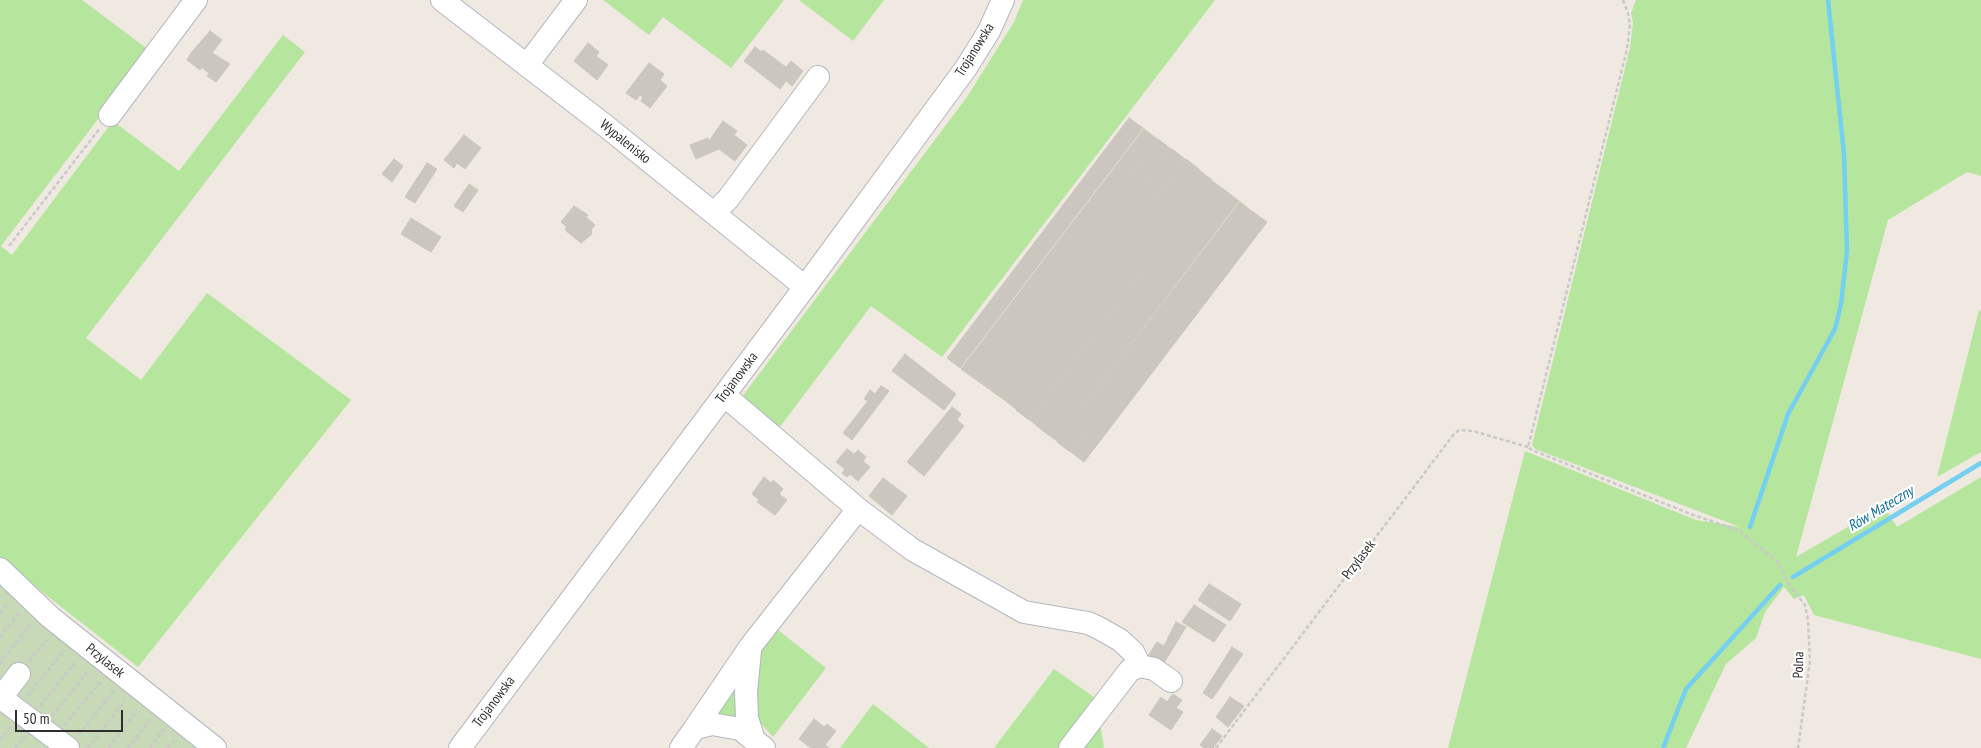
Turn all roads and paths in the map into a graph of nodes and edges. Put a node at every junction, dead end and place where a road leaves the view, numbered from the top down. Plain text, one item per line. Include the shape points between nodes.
1 (196, 0) edge
2 (442, 0) edge
3 (576, 0) edge
4 (1004, 0) edge
5 (1622, 0) edge
6 (527, 65) junction
7 (818, 77) dead end
8 (110, 115) joint
9 (714, 213) junction
10 (9, 246) dead end
11 (805, 287) junction
12 (724, 395) junction
13 (1528, 447) junction
14 (858, 509) junction
15 (0, 569) edge
16 (1790, 586) joint
17 (4, 599) dead end
18 (9, 602) junction
19 (20, 612) junction
20 (0, 613) edge
21 (32, 622) junction
22 (38, 626) dead end
23 (50, 636) dead end
24 (0, 637) edge
25 (750, 647) junction
26 (78, 658) junction
27 (84, 663) dead end
28 (1140, 666) junction
29 (91, 667) dead end
30 (9, 669) edge
31 (101, 680) dead end
32 (1171, 681) dead end
33 (114, 690) dead end
34 (125, 700) dead end
35 (137, 710) dead end
36 (151, 718) dead end
37 (32, 720) edge
38 (166, 728) dead end
39 (696, 728) junction
40 (177, 736) dead end
41 (759, 744) edge
42 (88, 748) edge
43 (109, 748) edge
44 (128, 748) edge
45 (150, 748) edge
46 (168, 748) edge
47 (215, 748) edge
48 (460, 748) edge
49 (681, 748) edge
50 (1070, 748) edge
51 (1216, 748) edge
52 (1798, 748) edge

1 - 8 street
2 - 6 street, Wypalenisko
3 - 6 street
4 - 11 street, Trojanowska via 966,68
5 - 13 path via 1630,25 1627,49
6 - 9 street, Wypalenisko
7 - 9 street via 728,199
8 - 10 path
9 - 11 street, Wypalenisko
11 - 12 street, Trojanowska
12 - 14 street
12 - 48 street, Trojanowska
13 - 16 path, Przylasek via 1738,530 1778,560
13 - 51 path, Przylasek via 1473,431 1459,430 1454,434
14 - 25 street
14 - 28 street via 914,550 1024,612 1088,623 1099,628 1127,646
15 - 47 street, Przylasek via 50,618
16 - 52 path, Polna via 1805,605 1808,620 1810,662
17 - 18 path
18 - 19 path
18 - 20 path
19 - 21 path
19 - 24 path
21 - 22 path
21 - 30 path
23 - 30 path
25 - 39 street
25 - 41 street via 747,718
26 - 27 path
26 - 37 path
26 - 37 path via 65,649
28 - 32 street via 1154,669
28 - 50 street via 1130,670
29 - 37 path
30 - 37 street
31 - 37 path
33 - 37 path
34 - 42 path
35 - 43 path
36 - 44 path
38 - 45 path
39 - 41 street via 727,725 740,729
39 - 49 street
40 - 46 path

